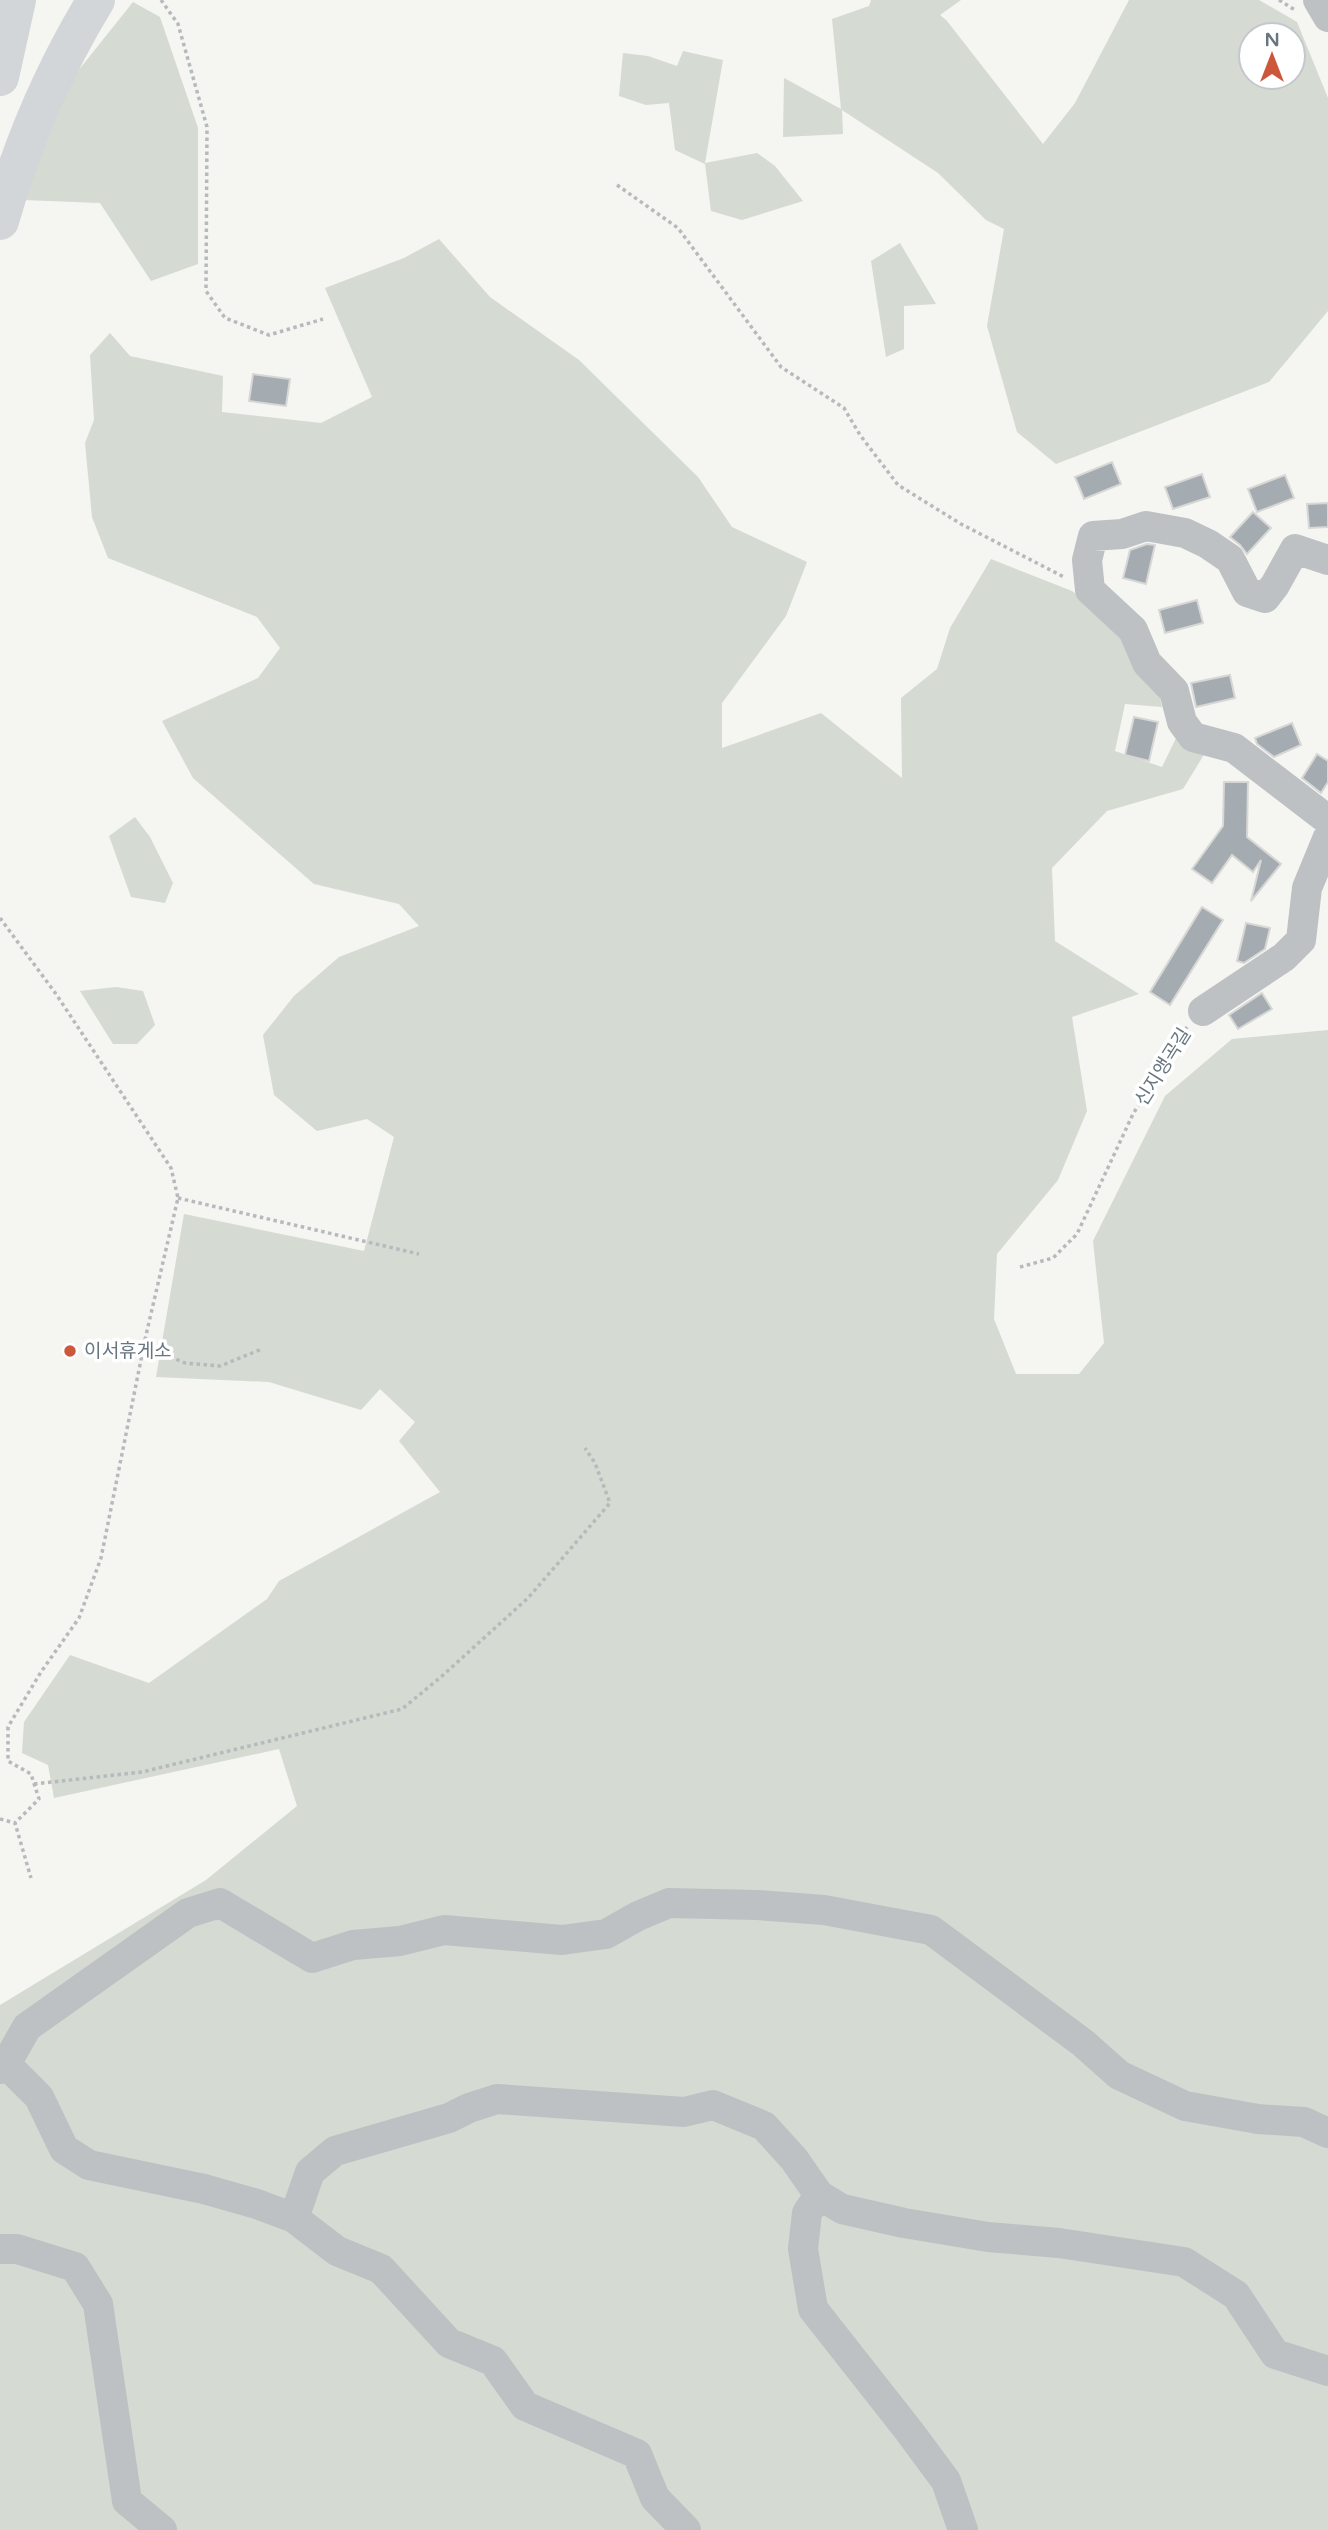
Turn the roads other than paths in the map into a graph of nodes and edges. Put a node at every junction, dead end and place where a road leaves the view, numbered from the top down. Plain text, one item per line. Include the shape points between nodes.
1 (17, 0) edge
2 (83, 0) edge
3 (96, 0) edge
4 (1318, 0) edge
5 (1328, 17) edge
6 (70, 43) junction
7 (0, 77) edge
8 (0, 221) edge
9 (1328, 560) edge
10 (1328, 820) edge
11 (1328, 837) edge
12 (1203, 1011) road end
13 (3, 2066) edge
14 (1328, 2133) edge
15 (819, 2195) junction
16 (294, 2218) junction
17 (0, 2249) edge
18 (1328, 2371) edge
19 (162, 2530) edge
20 (686, 2530) edge
21 (963, 2530) edge

1 - 7 highway
2 - 6 highway
3 - 6 highway
4 - 5 street
6 - 8 highway via 37,112
9 - 10 street via 1295,549 1265,598 1247,592 1230,559 1185,533 1146,526 1093,536 1087,560 1091,590 1133,630 1147,663 1174,691 1182,722 1193,737 1234,748
11 - 12 street, 신지앵곡길 via 1307,888 1301,940
13 - 14 street via 27,2026 188,1913 220,1903 312,1958 353,1945 400,1941 444,1930 562,1940 606,1934 669,1903 757,1905 824,1910 931,1930 1119,2075 1185,2106 1304,2122
13 - 16 street via 39,2097 64,2149 89,2165 204,2189
15 - 16 street via 764,2126 713,2105 684,2112 497,2099 335,2151 310,2172
15 - 18 street via 842,2209 904,2223 1184,2262 1236,2295 1275,2354
15 - 21 street via 807,2213 803,2249 813,2309 946,2481
16 - 20 street via 337,2251 381,2269 449,2343 493,2361 524,2406 637,2454 655,2498
17 - 19 street via 17,2249 75,2267 98,2304 127,2501

